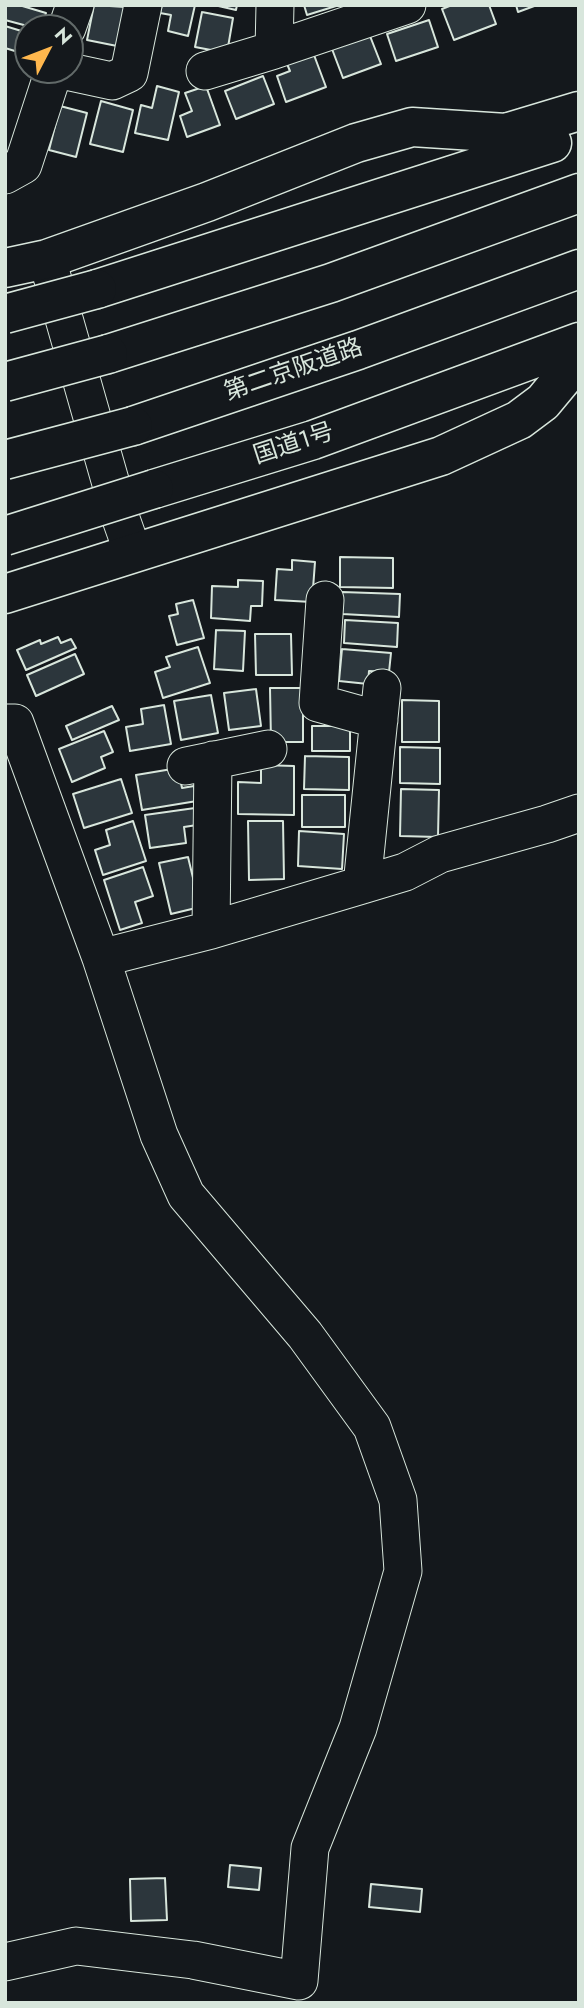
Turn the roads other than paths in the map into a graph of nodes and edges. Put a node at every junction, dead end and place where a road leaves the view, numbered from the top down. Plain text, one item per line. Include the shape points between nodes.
1 (143, 5) edge
2 (275, 5) edge
3 (407, 5) edge
4 (274, 50) junction
5 (205, 71) dead end
6 (84, 75) edge
7 (49, 84) edge
8 (579, 111) edge
9 (579, 132) edge
10 (5, 175) edge
11 (579, 193) edge
12 (47, 259) junction
13 (5, 268) edge
14 (579, 269) edge
15 (5, 314) edge
16 (579, 342) edge
17 (579, 363) edge
18 (5, 382) edge
19 (5, 460) edge
20 (5, 536) edge
21 (132, 553) junction
22 (5, 594) edge
23 (325, 600) dead end
24 (5, 723) edge
25 (268, 749) dead end
26 (579, 813) edge
27 (362, 885) junction
28 (211, 930) junction
29 (101, 958) junction
30 (5, 1962) edge

1 - 6 street via 129,73 112,80
2 - 4 street
3 - 4 street
4 - 5 street
7 - 10 street via 23,165
8 - 12 highway via 506,132 412,127 367,139
9 - 15 highway, bridge via 97,289
11 - 18 highway, bridge via 331,283
12 - 13 highway
12 - 21 street
14 - 19 highway, 第二京阪道路, bridge via 133,426
16 - 20 highway, 国道1号, bridge via 313,440
17 - 21 highway via 519,420 442,456
21 - 22 highway
23 - 27 street via 318,703 380,704
24 - 29 street via 15,723
25 - 28 street via 199,763
26 - 27 street via 440,854 405,872
27 - 28 street
28 - 29 street
29 - 30 street via 159,1135 186,1195 305,1335 372,1427 398,1500 403,1571 358,1728 310,1848 299,1981 193,1960 76,1946

